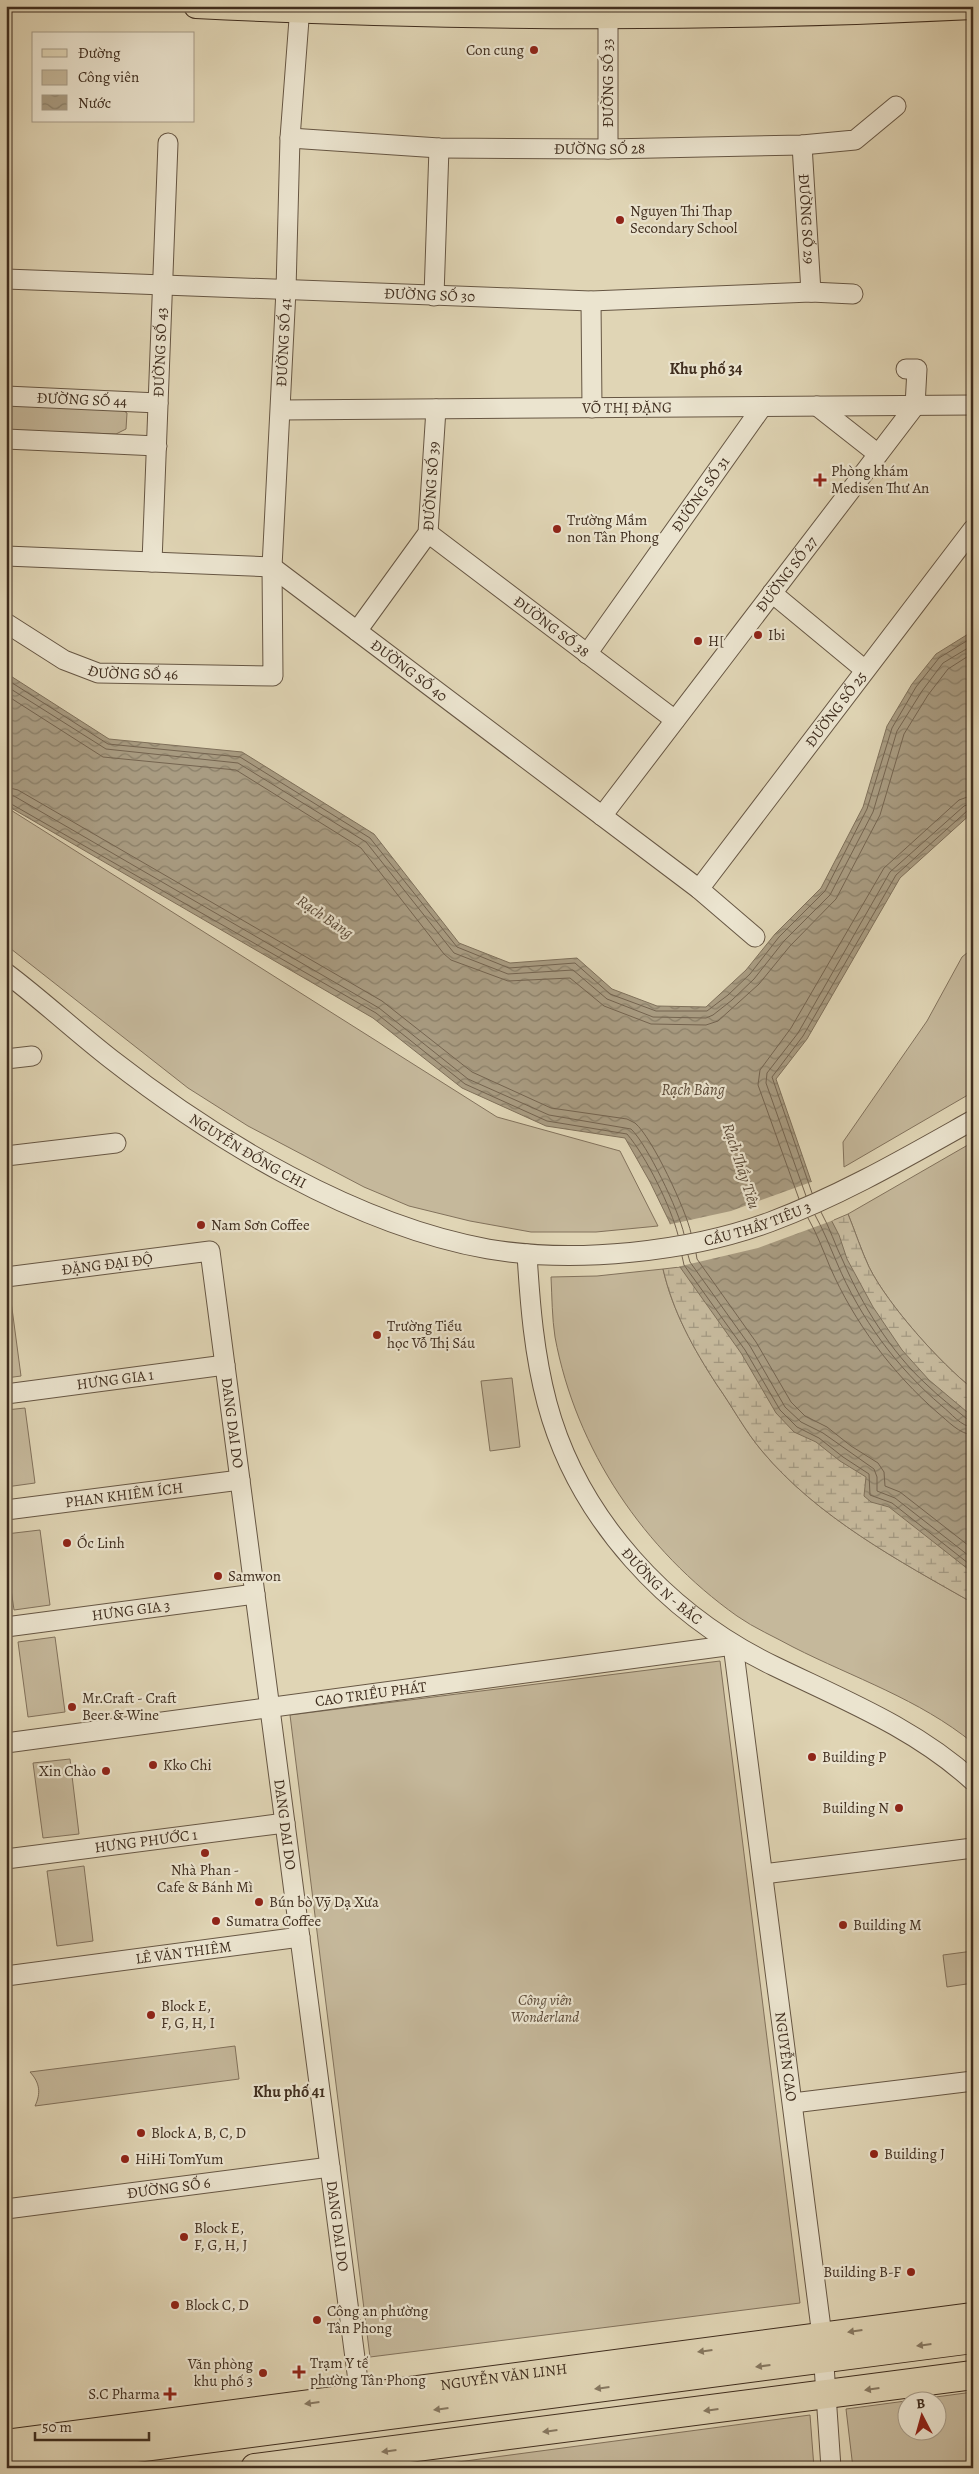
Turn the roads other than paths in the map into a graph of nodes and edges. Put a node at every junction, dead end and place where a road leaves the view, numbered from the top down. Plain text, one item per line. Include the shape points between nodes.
1 (196, 6) edge
2 (973, 7) edge
3 (923, 8) edge
4 (300, 9) edge
5 (705, 11) edge
6 (608, 17) junction
7 (896, 106) dead end
8 (290, 138) junction
9 (168, 143) dead end
10 (802, 145) junction
11 (439, 148) junction
12 (608, 149) junction
13 (6, 279) edge
14 (163, 285) junction
15 (286, 290) junction
16 (811, 292) junction
17 (853, 294) dead end
18 (434, 296) junction
19 (591, 301) junction
20 (906, 370) dead end
21 (6, 396) edge
22 (158, 403) junction
23 (973, 405) edge
24 (817, 406) junction
25 (915, 406) junction
26 (762, 407) junction
27 (592, 408) junction
28 (436, 409) junction
29 (280, 410) junction
30 (6, 439) edge
31 (157, 446) junction
32 (878, 454) junction
33 (973, 528) edge
34 (428, 533) junction
35 (6, 556) edge
36 (152, 562) junction
37 (272, 567) junction
38 (772, 593) junction
39 (6, 623) edge
40 (357, 631) junction
41 (587, 654) junction
42 (865, 670) junction
43 (273, 676) joint
44 (675, 720) junction
45 (602, 816) junction
46 (699, 889) junction
47 (755, 937) dead end
48 (6, 973) edge
49 (32, 1056) dead end
50 (6, 1059) edge
51 (973, 1120) edge
52 (116, 1143) dead end
53 (6, 1156) edge
54 (527, 1254) junction
55 (597, 1254) joint
56 (6, 1278) edge
57 (225, 1366) junction
58 (6, 1394) edge
59 (240, 1480) junction
60 (6, 1510) edge
61 (255, 1594) junction
62 (6, 1627) edge
63 (733, 1645) junction
64 (270, 1708) junction
65 (6, 1742) edge
66 (973, 1781) edge
67 (285, 1823) junction
68 (973, 1848) edge
69 (6, 1859) edge
70 (763, 1874) junction
71 (300, 1937) junction
72 (6, 1976) edge
73 (973, 2081) edge
74 (793, 2103) junction
75 (330, 2167) junction
76 (6, 2209) edge
77 (973, 2315) edge
78 (973, 2339) edge
79 (823, 2347) junction
80 (973, 2375) edge
81 (826, 2395) junction
82 (362, 2408) junction
83 (133, 2437) junction
84 (6, 2442) edge
85 (6, 2465) edge
86 (255, 2468) edge
87 (831, 2468) edge

1 - 4 main road
2 - 3 main road
3 - 5 main road
4 - 6 main road
4 - 8 street, ĐƯỜNG SỐ 41
5 - 6 main road
6 - 12 street, ĐƯỜNG SỐ 33
7 - 10 street, ĐƯỜNG SỐ 28 via 855,140
8 - 11 street, ĐƯỜNG SỐ 28
8 - 15 street, ĐƯỜNG SỐ 41
9 - 14 street, ĐƯỜNG SỐ 43
10 - 12 street, ĐƯỜNG SỐ 28
10 - 16 street, ĐƯỜNG SỐ 29
11 - 12 street, ĐƯỜNG SỐ 28
11 - 18 street
13 - 14 street, ĐƯỜNG SỐ 30
14 - 15 street, ĐƯỜNG SỐ 30
14 - 22 street, ĐƯỜNG SỐ 43
15 - 18 street, ĐƯỜNG SỐ 30
15 - 29 street, ĐƯỜNG SỐ 41
16 - 17 street, ĐƯỜNG SỐ 30
16 - 19 street, ĐƯỜNG SỐ 30
18 - 19 street, ĐƯỜNG SỐ 30
19 - 27 street
20 - 25 street via 917,369
21 - 22 street, ĐƯỜNG SỐ 44
22 - 31 street, ĐƯỜNG SỐ 43
23 - 25 street, VÕ THỊ ĐẶNG
24 - 25 street, VÕ THỊ ĐẶNG
24 - 26 street, VÕ THỊ ĐẶNG
24 - 32 street
25 - 32 street, ĐƯỜNG SỐ 27
26 - 27 street, VÕ THỊ ĐẶNG
26 - 41 street, ĐƯỜNG SỐ 31
27 - 28 street, VÕ THỊ ĐẶNG
28 - 29 street, VÕ THỊ ĐẶNG
28 - 34 street, ĐƯỜNG SỐ 39
29 - 37 street, ĐƯỜNG SỐ 41
30 - 31 street
31 - 36 street, ĐƯỜNG SỐ 43
32 - 38 street, ĐƯỜNG SỐ 27
33 - 42 street, ĐƯỜNG SỐ 25
34 - 40 street, ĐƯỜNG SỐ 39
34 - 41 street, ĐƯỜNG SỐ 38
35 - 36 street
36 - 37 street
37 - 40 street, ĐƯỜNG SỐ 40
37 - 43 street, ĐƯỜNG SỐ 41
38 - 42 street
38 - 44 street, ĐƯỜNG SỐ 27
39 - 43 street, ĐƯỜNG SỐ 46 via 64,660 98,673
40 - 45 street, ĐƯỜNG SỐ 40
41 - 44 street, ĐƯỜNG SỐ 38
42 - 46 street, ĐƯỜNG SỐ 25
44 - 45 street, ĐƯỜNG SỐ 27
45 - 46 street, ĐƯỜNG SỐ 40
46 - 47 street, ĐƯỜNG SỐ 40
48 - 54 street, NGUYỄN ĐỔNG CHI via 111,1059 215,1130 300,1180 339,1201 444,1239
49 - 50 street
51 - 55 street, CẦU THẦY TIÊU 3 via 828,1198 741,1231 680,1245
52 - 53 street
54 - 55 street, NGUYỄN ĐỔNG CHI
54 - 63 street, ĐƯỜNG N - BẮC via 531,1313 548,1404 582,1490 605,1527 630,1558 664,1591
56 - 57 street, DANG DAI DO via 210,1251
57 - 58 street, HƯNG GIA 1
57 - 59 street, DANG DAI DO
59 - 60 street, PHAN KHIÊM ÍCH
59 - 61 street, DANG DAI DO
61 - 62 street, HƯNG GIA 3
61 - 64 street, DANG DAI DO
63 - 64 street, CAO TRIỀU PHÁT
63 - 66 street, ĐƯỜNG N - BẮC via 882,1717 923,1741
63 - 70 street, NGUYỄN CAO
64 - 65 street, CAO TRIỀU PHÁT
64 - 67 street, DANG DAI DO
67 - 69 street, HƯNG PHƯỚC 1
67 - 71 street, DANG DAI DO
68 - 70 street
70 - 74 street, NGUYỄN CAO
71 - 72 street, LÊ VĂN THIÊM
71 - 75 street, DANG DAI DO
73 - 74 street
74 - 79 street, NGUYỄN CAO
75 - 76 street, ĐƯỜNG SỐ 6
75 - 82 street, DANG DAI DO
77 -> 79 main road, NGUYỄN VĂN LINH
78 -> 79 highway, NGUYỄN VĂN LINH
79 - 81 street, NGUYỄN CAO
79 -> 82 highway, NGUYỄN VĂN LINH
80 -> 81 highway
81 -> 86 highway
81 - 87 street, NGUYỄN CAO
82 -> 83 highway, NGUYỄN VĂN LINH
83 - 84 main road, NGUYỄN VĂN LINH
83 - 85 highway, NGUYỄN VĂN LINH

